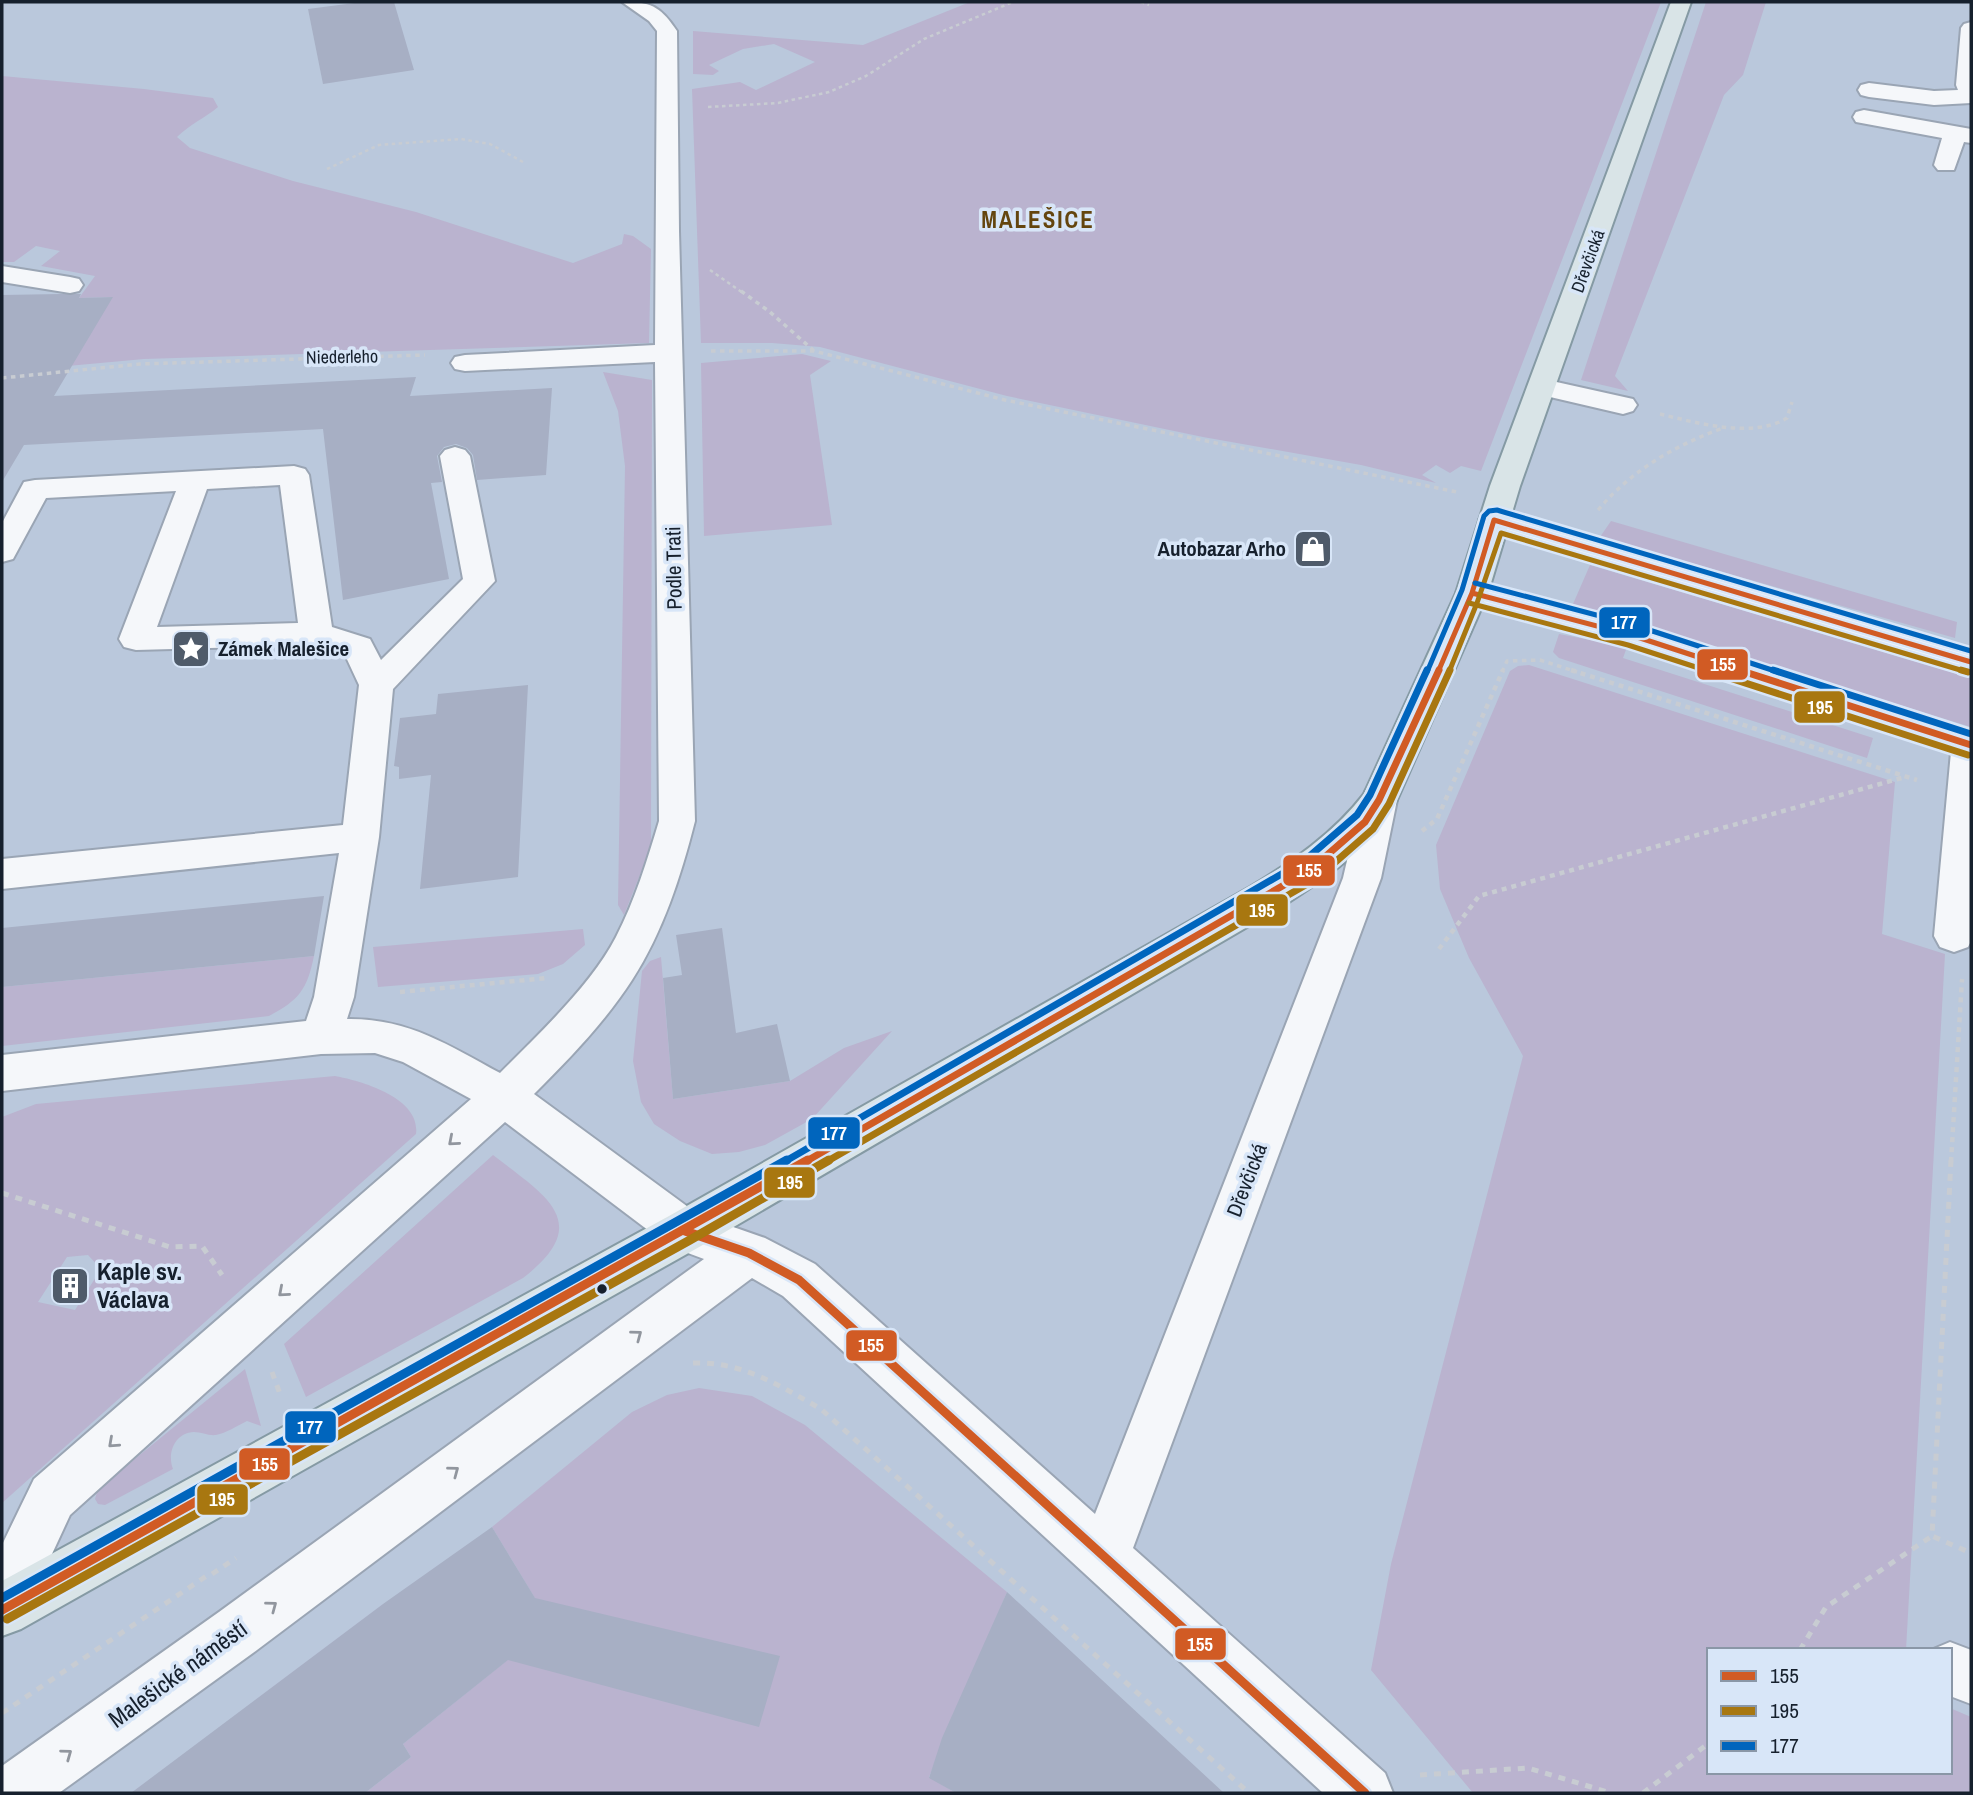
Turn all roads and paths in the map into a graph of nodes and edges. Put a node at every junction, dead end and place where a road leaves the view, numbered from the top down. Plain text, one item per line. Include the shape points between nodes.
1 (632, 2) edge
2 (1013, 2) edge
3 (1141, 2) edge
4 (1681, 2) edge
5 (1149, 5) dead end
6 (679, 8) dead end
7 (656, 17) junction
8 (1971, 28) edge
9 (1869, 90) dead end
10 (1971, 95) edge
11 (699, 108) dead end
12 (1864, 117) dead end
13 (1963, 135) edge
14 (523, 162) dead end
15 (1946, 165) dead end
16 (327, 169) dead end
17 (704, 267) dead end
18 (2, 274) edge
19 (69, 285) dead end
20 (814, 351) junction
21 (670, 353) junction
22 (465, 363) joint
23 (2, 378) edge
24 (1543, 387) junction
25 (1792, 402) dead end
26 (1623, 405) joint
27 (1727, 426) junction
28 (455, 456) dead end
29 (195, 481) junction
30 (1456, 491) dead end
31 (1597, 511) dead end
32 (1494, 520) junction
33 (2, 552) edge
34 (1472, 593) junction
35 (316, 634) junction
36 (1971, 662) edge
37 (376, 685) junction
38 (1970, 745) edge
39 (1905, 776) junction
40 (1965, 795) junction
41 (1379, 800) junction
42 (360, 837) junction
43 (2, 874) edge
44 (1362, 878) junction
45 (1954, 936) joint
46 (1439, 949) dead end
47 (321, 1037) junction
48 (2, 1073) edge
49 (504, 1096) junction
50 (2, 1194) edge
51 (685, 1231) junction
52 (749, 1253) junction
53 (252, 1319) junction
54 (683, 1367) dead end
55 (1931, 1536) junction
56 (1971, 1553) edge
57 (1104, 1556) junction
58 (211, 1573) dead end
59 (2, 1602) edge
60 (2, 1610) edge
61 (1801, 1648) edge
62 (1952, 1670) edge
63 (1971, 1677) edge
64 (2, 1713) edge
65 (1707, 1745) edge
66 (1415, 1784) dead end
67 (12, 1793) edge
68 (1249, 1793) edge
69 (1365, 1793) edge
70 (1611, 1793) edge
71 (1643, 1793) edge

1 - 7 street
2 - 11 path via 925,39 843,87 760,106
3 - 5 path
4 - 24 main road, Dřevčická
6 - 7 street
7 - 21 street, Podle Trati via 667,31
8 - 10 street via 1967,85
9 - 10 street via 1934,98
12 - 13 street
13 - 15 street
14 - 16 path via 490,144 461,139 379,145
17 - 20 path via 770,312
18 - 19 street
20 - 21 path
20 - 30 path via 1005,400
21 - 22 street
21 - 49 street, Podle Trati via 675,838 645,917 617,970 556,1045
22 - 23 path, Niederleho via 469,354 243,359
24 - 26 street
24 - 32 main road, Dřevčická
25 - 27 path via 1787,418 1780,422
26 - 27 path
27 - 31 path via 1666,452 1610,495
28 - 37 street via 479,581
29 - 33 street via 35,489
29 - 35 street via 294,475
29 - 35 street via 136,639
32 - 34 main road, Dřevčická
32 - 36 street
34 - 38 street via 1631,635
34 - 41 main road, Dřevčická
35 - 37 street via 358,647
37 - 42 street
38 - 40 street
39 - 40 path
39 - 44 path via 1539,660 1507,661 1437,820
39 - 46 path via 1479,896
40 - 45 street
41 - 44 street, Dřevčická
41 - 51 main road, Dřevčická via 1365,822 1310,870
42 - 43 street
42 - 47 street via 334,997
44 - 57 street, Dřevčická
45 - 55 path via 1965,965 1958,1010
47 - 48 street
47 - 49 street via 396,1040
49 - 51 street
49 -> 53 street
50 - 53 path via 170,1247 202,1246
51 - 52 street
51 - 60 main road, Dřevčická
52 - 57 street via 799,1280
67 -> 52 street, Malešické náměstí
53 -> 59 street via 52,1497
54 - 68 path via 695,1362 724,1362 751,1371 821,1409
55 - 56 path
55 - 61 path via 1826,1608
57 - 69 street
58 - 64 path
62 - 63 street
65 - 71 path
66 - 70 path via 1421,1775 1528,1768

